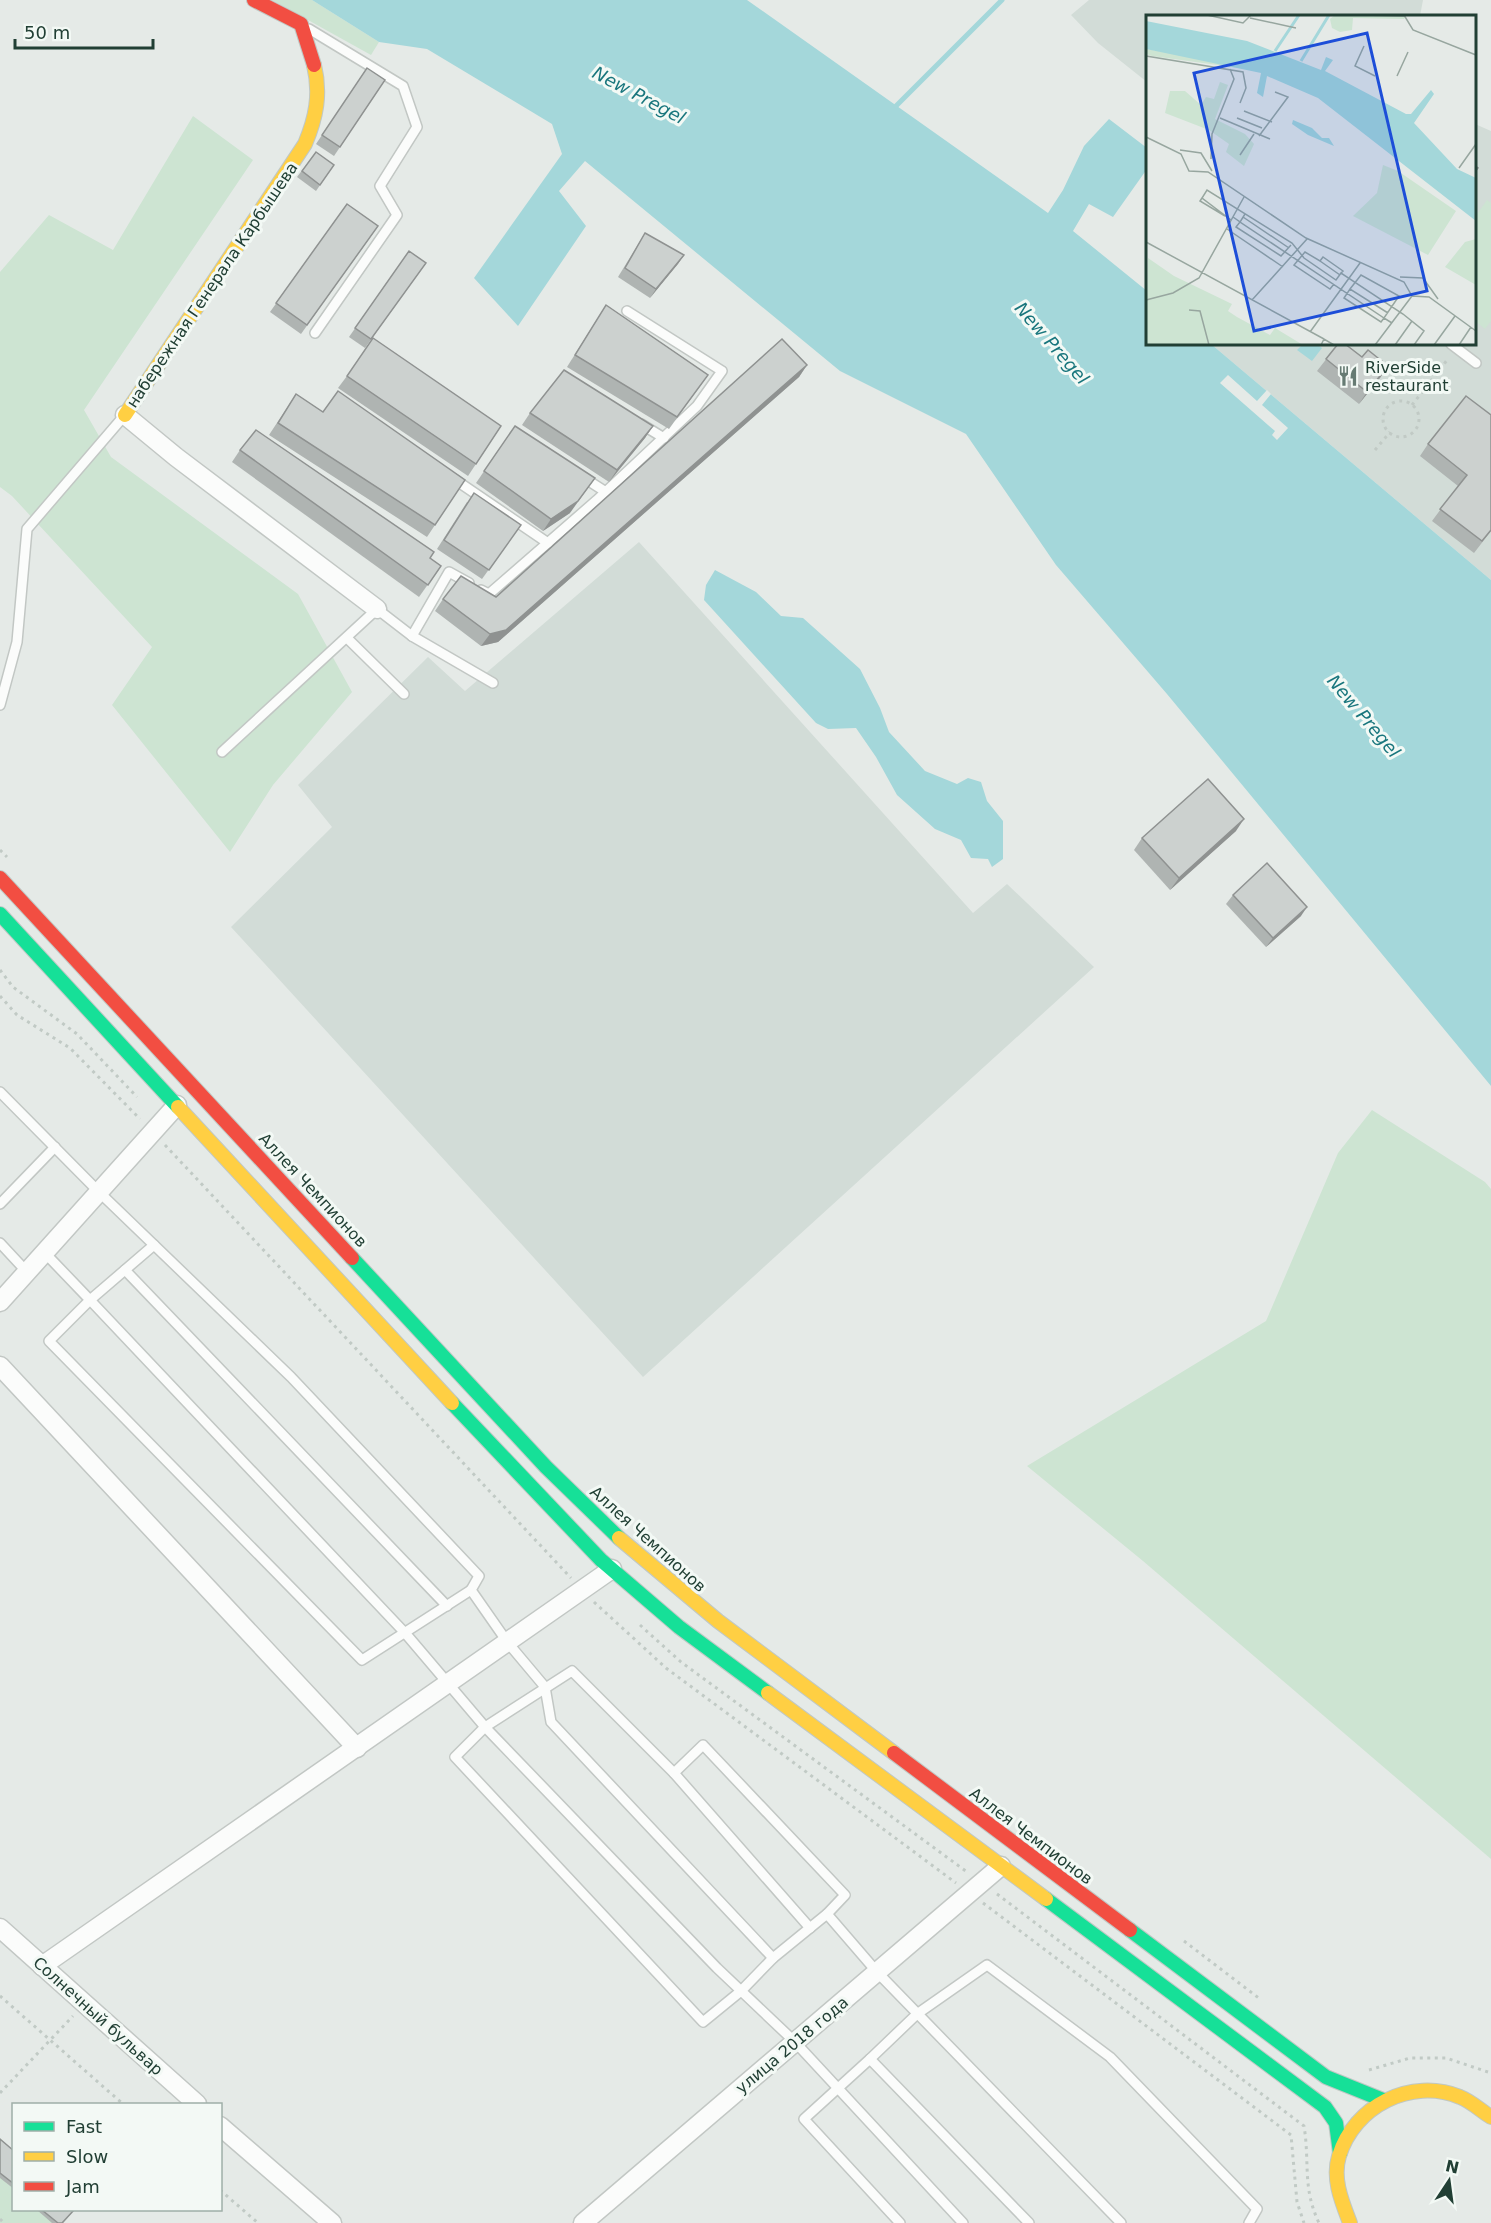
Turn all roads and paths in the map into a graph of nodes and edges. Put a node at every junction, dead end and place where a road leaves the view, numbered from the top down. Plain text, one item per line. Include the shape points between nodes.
1 (254, 0) edge
2 (302, 24) junction
3 (627, 311) dead end
4 (315, 333) dead end
5 (1454, 346) edge
6 (1476, 363) dead end
7 (1412, 405) junction
8 (125, 415) junction
9 (636, 421) edge
10 (1389, 432) junction
11 (664, 438) junction
12 (1375, 450) dead end
13 (569, 468) edge
14 (443, 471) edge
15 (606, 492) junction
16 (548, 543) junction
17 (440, 565) edge
18 (449, 572) junction
19 (377, 609) junction
20 (412, 636) junction
21 (348, 639) junction
22 (493, 683) dead end
23 (404, 694) dead end
24 (0, 705) edge
25 (222, 752) dead end
26 (0, 849) edge
27 (8, 858) dead end
28 (0, 878) edge
29 (0, 914) edge
30 (0, 1092) edge
31 (177, 1105) junction
32 (54, 1147) junction
33 (98, 1191) junction
34 (0, 1204) edge
35 (0, 1243) edge
36 (154, 1245) junction
37 (44, 1252) junction
38 (125, 1270) junction
39 (27, 1272) junction
40 (90, 1300) junction
41 (0, 1302) edge
42 (0, 1366) edge
43 (612, 1569) junction
44 (471, 1590) junction
45 (447, 1606) junction
46 (406, 1634) junction
47 (508, 1643) junction
48 (450, 1683) junction
49 (545, 1687) junction
50 (485, 1727) junction
51 (357, 1748) junction
52 (674, 1773) junction
53 (1001, 1866) junction
54 (827, 1914) junction
55 (0, 1928) edge
56 (810, 1928) junction
57 (1178, 1938) dead end
58 (773, 1958) junction
59 (42, 1966) junction
60 (877, 1972) junction
61 (741, 1991) junction
62 (0, 1996) edge
63 (1264, 2002) dead end
64 (84, 2004) junction
65 (917, 2014) junction
66 (50, 2040) junction
67 (795, 2042) junction
68 (870, 2059) junction
69 (1359, 2073) dead end
70 (1491, 2073) edge
71 (837, 2088) junction
72 (0, 2093) edge
73 (1383, 2100) junction
74 (122, 2103) edge
75 (196, 2103) edge
76 (1491, 2117) edge
77 (222, 2128) edge
78 (1340, 2153) junction
79 (222, 2192) edge
80 (0, 2219) edge
81 (4, 2223) edge
82 (258, 2223) edge
83 (332, 2223) edge
84 (583, 2223) edge
85 (900, 2223) edge
86 (963, 2223) edge
87 (1029, 2223) edge
88 (1121, 2223) edge
89 (1249, 2223) edge
90 (1350, 2223) edge

1 - 2 main road
2 - 4 lane via 403,86 417,127 380,186 398,215
2 - 8 main road, набережная Генерала Карбышева via 318,77 316,122
3 - 11 lane via 722,371 697,406
5 - 6 lane
5 - 7 path
7 - 10 path via 1418,415 1414,430 1401,436
7 - 10 path via 1399,401 1387,407 1383,422
8 - 19 street, набережная Генерала Карбышева
8 - 24 lane via 27,529 16,642
9 - 11 lane
10 - 12 path
11 - 15 lane
13 - 15 lane
14 - 16 lane
15 - 16 lane
16 - 18 lane via 489,594
17 - 18 lane
18 - 20 lane
19 - 20 lane
19 - 21 lane
20 - 22 lane
21 - 23 lane
21 - 25 lane
26 - 27 path
28 - 73 main road, Аллея Чемпионов via 546,1467 648,1564 718,1621 1326,2077
29 - 31 main road
30 - 32 lane
31 - 33 street
31 - 43 main road via 528,1485
32 - 33 lane
32 - 34 lane
33 - 36 lane
33 - 37 street
35 - 39 lane
36 - 38 lane
36 - 44 lane via 291,1377 479,1576
37 - 39 street
37 - 40 lane
38 - 40 lane
38 - 45 lane
39 - 41 street
40 - 46 lane
40 - 46 lane via 49,1341 362,1660
42 - 51 street
43 - 47 street
43 - 53 main road via 686,1633
44 - 45 lane
44 - 47 lane
45 - 46 lane
46 - 48 lane
47 - 48 street
47 - 49 lane
48 - 50 lane
48 - 51 street
49 - 50 lane
49 - 52 lane via 572,1671
49 - 58 lane via 550,1722
50 - 61 lane
50 - 61 lane via 455,1757 703,2022
51 - 59 street
52 - 54 lane via 703,1745 845,1895
52 - 56 lane
53 - 60 street, улица 2018 года
53 - 78 main road via 1325,2107 1336,2123
54 - 56 lane
54 - 60 lane
55 - 59 street, Солнечный бульвар
56 - 58 lane
57 - 63 path
58 - 61 lane
59 - 64 street, Солнечный бульвар
60 - 65 lane
60 - 67 street, улица 2018 года
61 - 67 lane
62 - 66 path
64 - 66 path
64 - 75 street, Солнечный бульвар
65 - 68 lane
65 - 88 lane
65 - 89 lane via 987,1965 1110,2058 1257,2209
66 - 72 path
66 - 74 path
67 - 71 lane
67 - 84 street, улица 2018 года
68 - 71 lane
68 - 87 lane
69 - 70 path via 1410,2058 1446,2058
71 - 85 lane via 804,2119
71 - 86 lane
73 - 76 main road via 1399,2093 1434,2089 1467,2098
73 - 78 main road via 1356,2122
77 - 83 street
78 - 90 main road via 1338,2188
79 - 82 path
80 - 81 path

